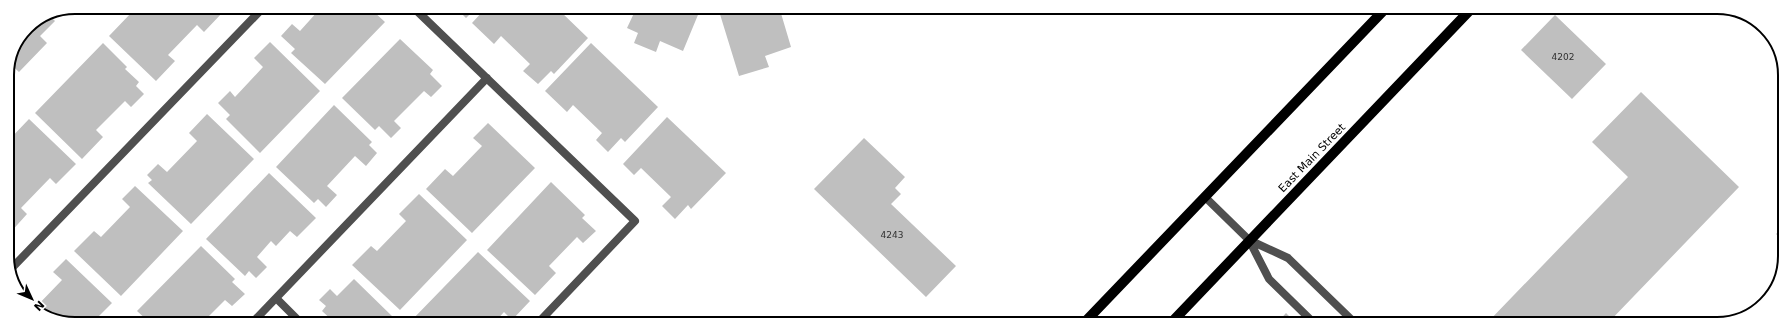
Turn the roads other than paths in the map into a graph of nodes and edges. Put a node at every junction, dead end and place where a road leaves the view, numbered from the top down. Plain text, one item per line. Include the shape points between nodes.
1 (257, 14) edge
2 (420, 14) edge
3 (1379, 14) edge
4 (1466, 14) edge
5 (487, 78) junction
6 (1205, 197) junction
7 (1250, 240) junction
8 (15, 265) edge
9 (276, 298) junction
10 (258, 317) edge
11 (294, 317) edge
12 (544, 317) edge
13 (1090, 317) edge
14 (1177, 317) edge
15 (1308, 317) edge
16 (1349, 317) edge

1 - 8 lane
2 - 5 lane
3 - 6 main road
4 - 7 main road, East Main Street
5 - 9 lane
5 - 12 lane via 635,221
6 - 7 lane
6 - 13 main road
7 - 14 main road, East Main Street
7 - 15 lane via 1269,279
7 - 16 lane via 1288,258
9 - 10 lane
9 - 11 lane

